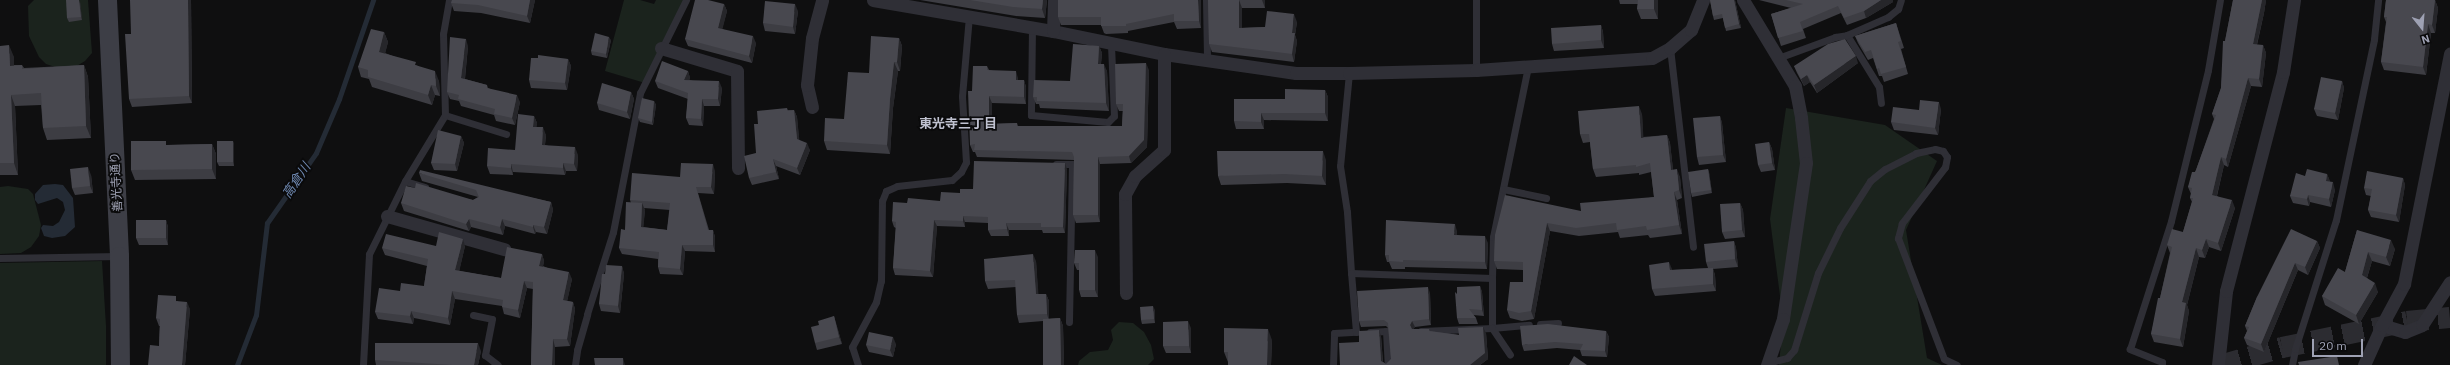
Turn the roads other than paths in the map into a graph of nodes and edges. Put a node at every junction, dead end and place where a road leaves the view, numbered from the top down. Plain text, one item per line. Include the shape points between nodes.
1 (107, 0) edge
2 (449, 0) edge
3 (686, 0) edge
4 (822, 0) edge
5 (873, 0) edge
6 (1054, 0) edge
7 (1206, 0) edge
8 (1476, 0) edge
9 (1703, 0) edge
10 (1743, 0) edge
11 (1900, 0) edge
12 (2220, 0) edge
13 (2294, 0) edge
14 (2378, 0) edge
15 (969, 16) junction
16 (1032, 27) junction
17 (1052, 31) junction
18 (1847, 35) junction
19 (1111, 43) junction
20 (661, 48) junction
21 (1670, 48) junction
22 (1164, 54) junction
23 (2450, 54) edge
24 (1778, 58) junction
25 (1207, 60) junction
26 (1528, 66) junction
27 (1476, 70) junction
28 (1348, 73) junction
29 (1881, 103) dead end
30 (812, 107) dead end
31 (444, 115) junction
32 (506, 134) dead end
33 (1049, 164) edge
34 (738, 168) dead end
35 (405, 181) junction
36 (1503, 189) junction
37 (434, 190) edge
38 (1546, 198) dead end
39 (386, 216) junction
40 (1693, 247) dead end
41 (504, 249) dead end
42 (119, 256) junction
43 (0, 258) edge
44 (1351, 273) junction
45 (1492, 278) junction
46 (2450, 282) edge
47 (1126, 293) dead end
48 (474, 315) dead end
49 (1069, 322) dead end
50 (1558, 323) dead end
51 (2382, 325) junction
52 (1492, 328) junction
53 (1417, 331) edge
54 (1356, 332) junction
55 (1510, 355) dead end
56 (1767, 364) edge
57 (120, 365) edge
58 (363, 365) edge
59 (498, 365) edge
60 (575, 365) edge
61 (858, 365) edge
62 (1333, 365) edge
63 (1388, 365) edge
64 (1957, 365) edge
65 (2162, 365) edge
66 (2218, 365) edge
67 (2292, 365) edge
68 (2364, 365) edge

1 - 42 main road, 善光寺通り
2 - 31 lane via 443,34
3 - 20 lane
4 - 30 street via 812,38 807,85
5 - 15 street
6 - 17 street
7 - 25 lane
8 - 27 lane
9 - 21 street via 1691,30
10 - 24 street
11 - 18 lane via 1898,9 1888,17
12 - 65 lane via 2208,70 2171,221 2130,349 2162,362
13 - 66 street via 2283,72 2226,291
14 - 67 lane via 2374,39 2336,220
15 - 16 street
15 - 61 lane via 962,96 970,162 952,180 897,186 886,190 882,201 881,282 876,302 852,347
16 - 17 street
16 - 19 lane via 1031,115 1108,122 1114,116
17 - 19 street
18 - 24 lane
18 - 29 lane via 1879,87
19 - 22 street
20 - 34 street via 737,71
20 - 60 lane via 640,93 613,232 586,314 576,350
21 - 26 street via 1652,58
21 - 40 lane
22 - 25 street
22 - 47 street via 1164,150 1135,176 1125,194
23 - 51 street via 2404,284
24 - 56 street via 1795,86 1806,164 1783,319
25 - 28 street via 1296,73
26 - 27 street
26 - 36 lane
27 - 28 street
28 - 44 lane via 1340,166 1347,212
31 - 32 lane
31 - 35 lane
33 - 49 lane via 1072,164
35 - 37 lane
35 - 39 lane
36 - 38 lane
36 - 45 lane via 1493,237
39 - 41 street
39 - 58 lane via 369,254
42 - 43 lane
42 - 57 main road, 善光寺通り
44 - 45 lane
44 - 54 lane
45 - 52 lane
46 - 51 street via 2422,325 2405,332
48 - 59 lane via 492,319 485,355
50 - 52 lane
51 - 68 street
52 - 53 lane
52 - 55 lane
54 - 62 lane via 1334,333
54 - 63 lane via 1386,331
56 - 64 lane via 1787,358 1794,350 1818,273 1840,228 1870,181 1885,169 1916,153 1935,149 1943,151 1947,157 1945,167 1902,223 1898,238 1944,359

